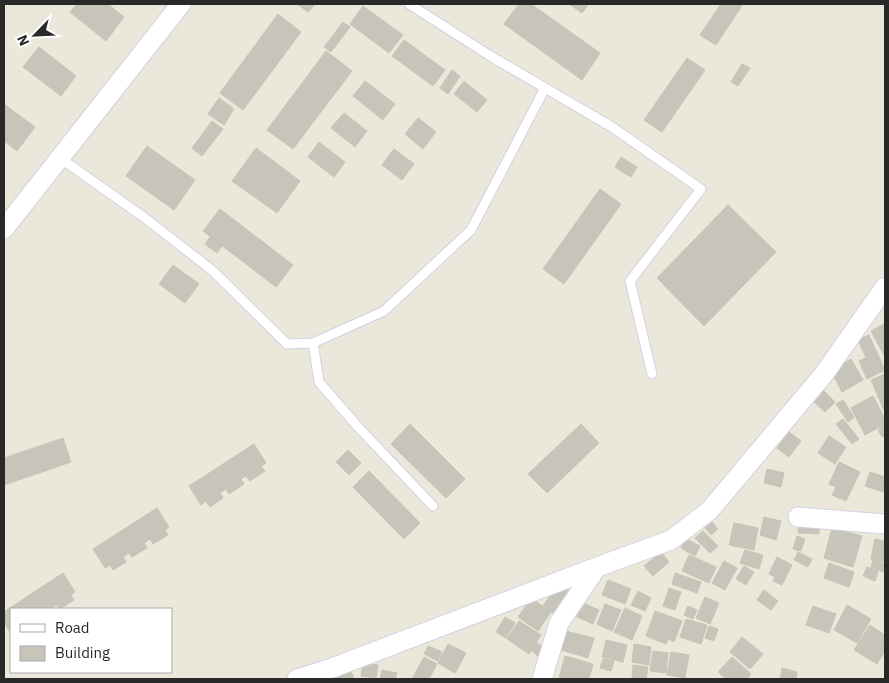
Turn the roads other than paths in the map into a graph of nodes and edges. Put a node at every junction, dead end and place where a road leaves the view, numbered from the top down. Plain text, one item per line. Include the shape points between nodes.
1 (181, 4) edge
2 (408, 4) edge
3 (545, 88) junction
4 (60, 158) junction
5 (4, 229) edge
6 (885, 287) edge
7 (313, 343) junction
8 (652, 374) dead end
9 (433, 506) dead end
10 (798, 517) dead end
11 (885, 524) edge
12 (597, 567) junction
13 (297, 679) edge
14 (542, 679) edge

1 - 4 street
2 - 3 lane
3 - 7 lane via 471,230 384,311
3 - 8 lane via 612,127 701,190 630,281
4 - 5 street
4 - 7 lane via 146,218 213,271 287,344
6 - 12 street via 824,374 709,511 671,540
7 - 9 lane via 319,382
10 - 11 street
12 - 13 street via 342,665
12 - 14 street via 559,623

